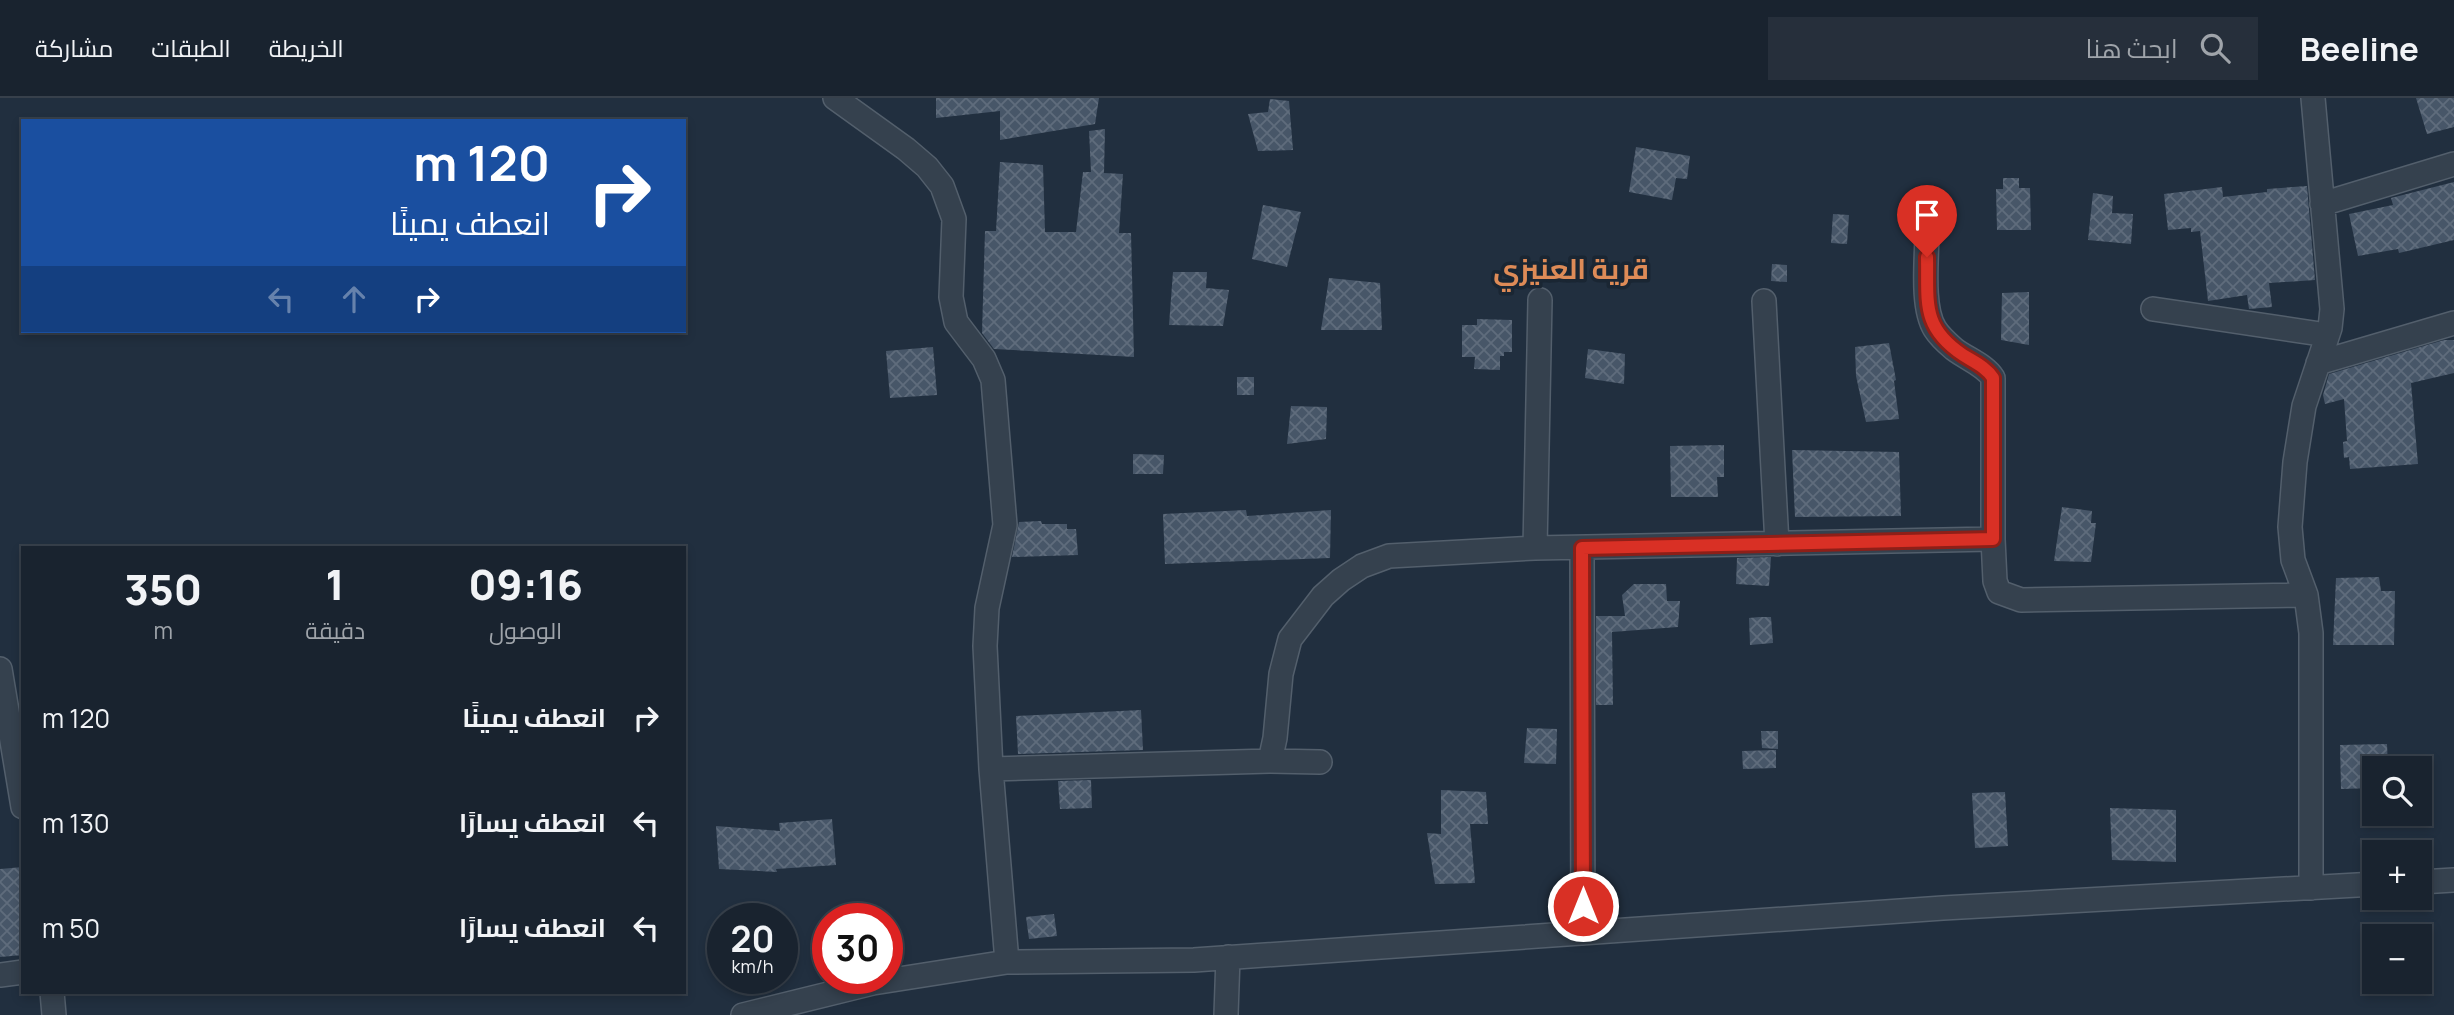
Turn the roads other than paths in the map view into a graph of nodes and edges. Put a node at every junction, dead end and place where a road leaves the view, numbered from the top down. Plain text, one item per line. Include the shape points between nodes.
1 (835, 98) edge
2 (2313, 98) edge
3 (2454, 164) edge
4 (2322, 204) junction
5 (1927, 231) dead end
6 (1540, 300) dead end
7 (1764, 301) dead end
8 (2153, 309) dead end
9 (2454, 323) edge
10 (2327, 335) junction
11 (2318, 363) junction
12 (1993, 539) junction
13 (1777, 544) junction
14 (1535, 548) junction
15 (1582, 548) junction
16 (2306, 595) junction
17 (0, 669) edge
18 (1270, 761) junction
19 (1320, 762) dead end
20 (991, 769) junction
21 (21, 795) edge
22 (2454, 880) edge
23 (2432, 881) edge
24 (2362, 885) edge
25 (2311, 888) junction
26 (1583, 933) junction
27 (1228, 957) junction
28 (1007, 962) junction
29 (21, 972) edge
30 (0, 975) edge
31 (52, 994) edge
32 (54, 1015) edge
33 (743, 1015) edge
34 (1226, 1015) edge

1 - 20 street via 906,149 942,186 954,219 951,298 956,322 984,359 993,380 1005,525 986,608
2 - 4 street
3 - 4 street
4 - 10 street via 2332,310
5 - 12 street via 1928,312 1934,328 1993,378
6 - 14 street
7 - 13 street
8 - 10 street
9 - 11 street
10 - 11 street
11 - 16 street via 2304,406 2290,527 2293,560
12 - 13 street
12 - 16 street via 1999,592 2021,600
13 - 15 street
14 - 15 street
14 - 18 street via 1389,556 1341,580 1290,639
15 - 26 street
16 - 25 street via 2311,633
17 - 21 street
18 - 19 street
18 - 20 street
20 - 28 street
22 - 23 street
24 - 25 street
25 - 26 street
26 - 27 street
27 - 28 street
27 - 34 street
28 - 33 street via 873,983
29 - 30 street
31 - 32 street

